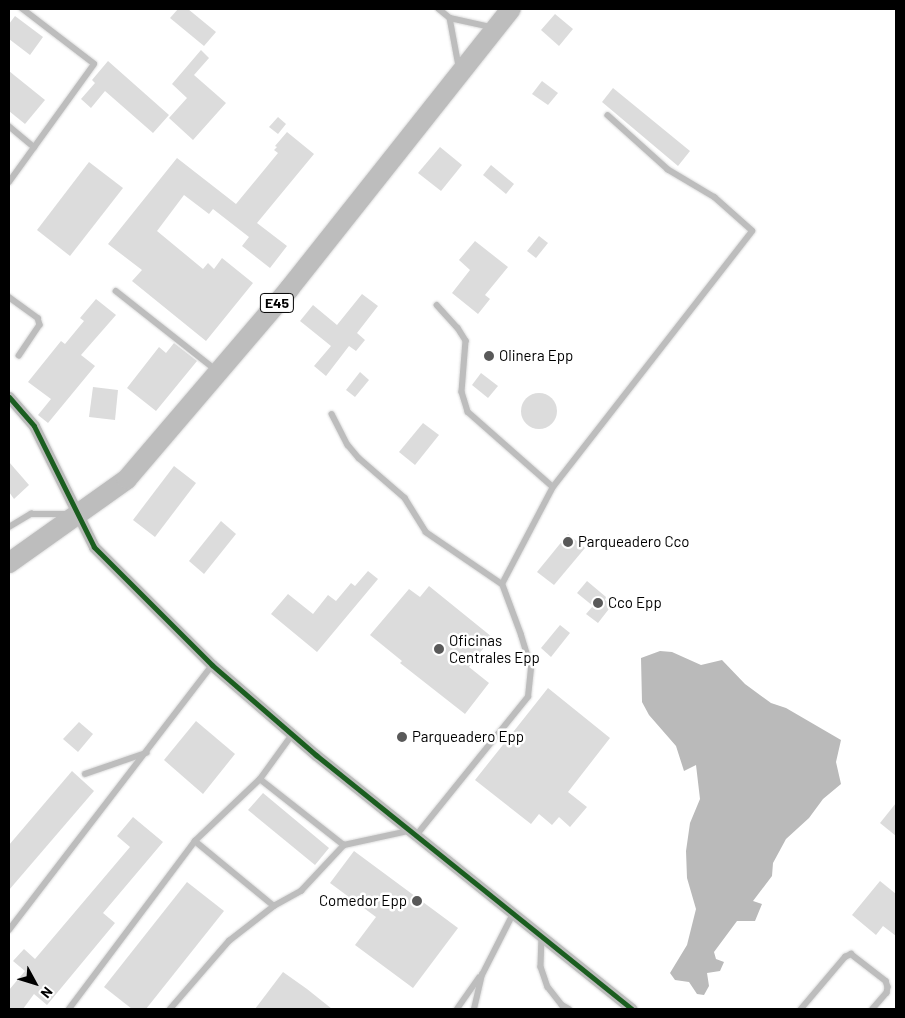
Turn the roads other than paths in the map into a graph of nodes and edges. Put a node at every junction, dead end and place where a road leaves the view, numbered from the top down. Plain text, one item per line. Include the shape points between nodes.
1 (22, 9) edge
2 (439, 9) edge
3 (511, 9) edge
4 (450, 18) junction
5 (496, 28) junction
6 (460, 76) junction
7 (608, 116) dead end
8 (9, 126) edge
9 (34, 147) junction
10 (9, 182) edge
11 (116, 291) dead end
12 (9, 297) edge
13 (437, 306) dead end
14 (19, 356) dead end
15 (219, 373) junction
16 (9, 397) edge
17 (332, 414) dead end
18 (553, 487) junction
19 (77, 515) junction
20 (9, 527) edge
21 (9, 563) edge
22 (502, 584) junction
23 (212, 665) junction
24 (292, 735) junction
25 (146, 753) junction
26 (85, 774) dead end
27 (260, 779) junction
28 (412, 834) junction
29 (195, 841) junction
30 (344, 845) junction
31 (274, 906) junction
32 (513, 914) junction
33 (9, 930) edge
34 (542, 937) junction
35 (482, 975) junction
36 (69, 1009) edge
37 (170, 1009) edge
38 (457, 1009) edge
39 (474, 1009) edge
40 (569, 1009) edge
41 (632, 1009) edge
42 (802, 1009) edge
43 (873, 1009) edge

1 - 9 lane via 94,64
2 - 4 lane
3 - 5 highway, E45
4 - 5 lane
4 - 6 lane
5 - 6 highway, E45
6 - 15 highway, E45
7 - 18 lane via 668,170 715,198 752,231
8 - 9 lane
9 - 10 lane
11 - 15 lane
12 - 14 lane via 38,318 40,325
13 - 18 lane via 458,328 466,342 462,392 468,412
15 - 19 highway, E45 via 127,479
16 - 19 street via 34,426
17 - 22 lane via 348,445 405,498 426,532
18 - 22 lane
19 - 20 lane via 31,514
19 - 21 highway, E45
19 - 23 street via 94,547
22 - 28 lane via 531,668 528,697
23 - 24 street
23 - 25 lane
24 - 27 lane
24 - 28 street
25 - 26 lane
25 - 33 lane
27 - 29 lane
27 - 30 lane
28 - 30 lane
28 - 32 street
29 - 31 lane
29 - 36 lane
30 - 31 lane via 300,891
31 - 37 lane via 229,941
32 - 34 street
32 - 35 lane
34 - 40 lane via 540,961 546,980
34 - 41 street
35 - 38 lane
35 - 39 lane
42 - 43 lane via 851,954 886,981 887,993

